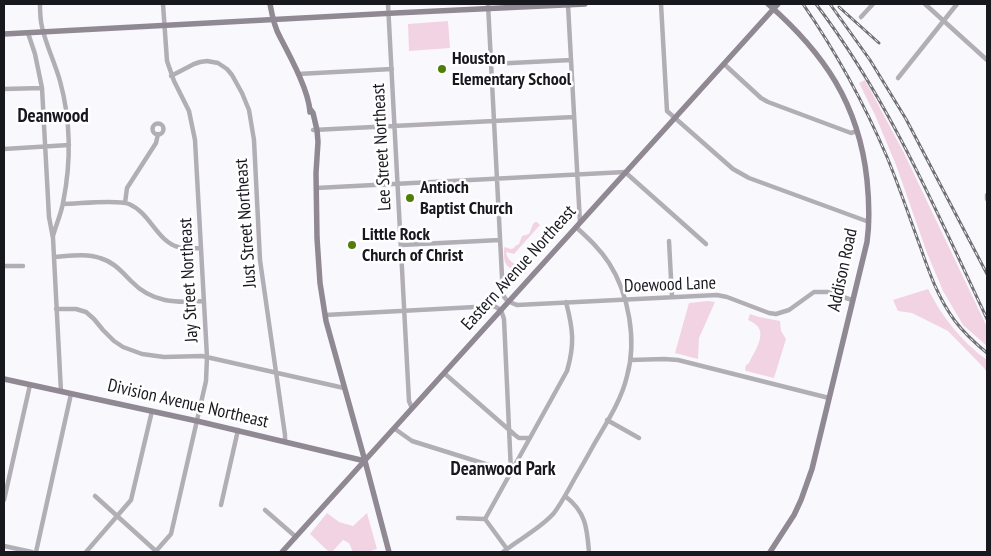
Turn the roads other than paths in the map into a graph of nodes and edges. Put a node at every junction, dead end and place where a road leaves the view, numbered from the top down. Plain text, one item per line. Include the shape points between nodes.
1 (40, 4) edge
2 (164, 4) edge
3 (271, 4) edge
4 (388, 4) edge
5 (585, 4) edge
6 (661, 4) edge
7 (768, 4) edge
8 (872, 4) edge
9 (925, 4) edge
10 (957, 4) edge
11 (568, 5) edge
12 (488, 6) edge
13 (776, 6) edge
14 (389, 13) junction
15 (861, 17) dead end
16 (275, 20) junction
17 (943, 20) junction
18 (165, 25) junction
19 (28, 32) junction
20 (43, 32) junction
21 (4, 34) edge
22 (570, 60) junction
23 (987, 60) edge
24 (491, 64) junction
25 (724, 64) junction
26 (392, 69) junction
27 (298, 74) junction
28 (171, 76) junction
29 (898, 78) dead end
30 (42, 88) junction
31 (4, 90) edge
32 (574, 116) junction
33 (674, 118) junction
34 (494, 121) junction
35 (394, 126) junction
36 (315, 130) junction
37 (858, 132) junction
38 (158, 134) dead end
39 (69, 145) junction
40 (45, 147) junction
41 (4, 149) edge
42 (625, 172) junction
43 (577, 174) junction
44 (496, 178) junction
45 (398, 183) junction
46 (316, 188) junction
47 (987, 195) edge
48 (987, 199) edge
49 (125, 203) junction
50 (63, 204) junction
51 (869, 222) junction
52 (578, 225) junction
53 (53, 238) junction
54 (500, 240) junction
55 (669, 241) dead end
56 (706, 244) dead end
57 (401, 245) junction
58 (201, 248) junction
59 (54, 257) junction
60 (4, 266) edge
61 (23, 266) dead end
62 (672, 297) junction
63 (625, 299) junction
64 (852, 300) junction
65 (204, 301) junction
66 (508, 302) junction
67 (566, 302) junction
68 (56, 309) junction
69 (501, 310) junction
70 (404, 311) junction
71 (325, 315) junction
72 (207, 357) junction
73 (630, 360) junction
74 (276, 373) junction
75 (444, 373) junction
76 (4, 379) edge
77 (30, 384) junction
78 (344, 388) junction
79 (61, 392) junction
80 (71, 394) junction
81 (829, 398) junction
82 (412, 408) junction
83 (152, 411) junction
84 (607, 420) junction
85 (197, 421) junction
86 (395, 429) junction
87 (509, 429) junction
88 (238, 430) junction
89 (530, 438) junction
90 (639, 438) dead end
91 (285, 441) junction
92 (365, 461) junction
93 (511, 472) junction
94 (95, 496) dead end
95 (564, 496) junction
96 (4, 500) edge
97 (221, 504) dead end
98 (265, 510) dead end
99 (118, 516) junction
100 (458, 518) dead end
101 (485, 519) junction
102 (296, 537) junction
103 (4, 546) edge
104 (505, 551) edge
105 (32, 552) edge
106 (36, 552) edge
107 (86, 552) edge
108 (157, 552) edge
109 (282, 552) edge
110 (389, 552) edge
111 (589, 552) edge
112 (770, 552) edge

1 - 20 street
2 - 18 street, Jay Street Northeast
3 - 16 street
4 - 14 street, Lee Street Northeast
5 - 11 street
6 - 33 street via 667,111
7 - 13 street, Addison Road
8 - 15 street
9 - 17 street
10 - 17 street
11 - 12 street
11 - 22 street
12 - 14 street
12 - 24 street
13 - 25 street, Eastern Avenue Northeast
13 - 37 street, Addison Road via 830,72
14 - 16 street
14 - 26 street, Lee Street Northeast
16 - 18 street
16 - 27 street
17 - 23 street
17 - 29 street
18 - 20 street
18 - 28 street, Jay Street Northeast
19 - 20 street
19 - 21 street
19 - 30 street
20 - 39 street via 62,88
22 - 24 street
22 - 32 street
24 - 34 street
25 - 33 street, Eastern Avenue Northeast
25 - 37 street via 768,102 851,133
26 - 27 street
26 - 35 street, Lee Street Northeast
27 - 36 street via 313,113
28 - 58 street, Jay Street Northeast via 189,111 195,134
28 - 74 street, Just Street Northeast via 200,62 218,63 232,75 247,104 254,140 260,260
30 - 31 street
30 - 40 street
32 - 34 street
32 - 43 street
33 - 42 street, Eastern Avenue Northeast
33 - 51 street via 733,170
34 - 35 street
34 - 44 street
35 - 36 street
35 - 45 street, Lee Street Northeast
36 - 46 street via 318,148
37 - 51 street, Addison Road via 866,173
38 - 49 street via 156,143 127,188
39 - 40 street
39 - 50 street
40 - 41 street
40 - 53 street
42 - 43 street
42 - 52 street, Eastern Avenue Northeast
42 - 56 street
43 - 44 street
43 - 52 street
44 - 45 street
44 - 54 street
45 - 46 street
45 - 57 street, Lee Street Northeast
46 - 71 street via 318,255
47 - 48 street
49 - 50 street
49 - 58 street via 141,212 171,245
50 - 53 street
51 - 64 street, Addison Road
52 - 63 street via 610,264
52 - 66 street, Eastern Avenue Northeast
53 - 59 street
54 - 57 street
54 - 66 street via 503,296
55 - 62 street
57 - 70 street, Lee Street Northeast
58 - 65 street, Jay Street Northeast
59 - 65 street via 100,257 116,266 137,287 158,298 176,302
59 - 68 street
60 - 61 street
62 - 63 street, Doewood Lane
62 - 64 street, Doewood Lane via 717,295 776,314 789,310 814,292 828,292
63 - 67 street, Doewood Lane
63 - 73 street via 630,327
64 - 81 street, Addison Road
65 - 72 street, Jay Street Northeast
66 - 67 street, Doewood Lane via 517,305
66 - 69 street, Eastern Avenue Northeast
67 - 89 street via 573,337 570,360
68 - 72 street via 86,312 114,341 142,354
68 - 79 street
69 - 70 street via 494,306
69 - 75 street, Eastern Avenue Northeast
69 - 87 street
70 - 71 street
70 - 82 street, Lee Street Northeast
71 - 78 street
72 - 74 street
72 - 85 street, Jay Street Northeast via 206,381
73 - 81 street via 678,360
73 - 84 street via 622,392
74 - 78 street
74 - 91 street, Just Street Northeast
75 - 82 street, Eastern Avenue Northeast
75 - 87 street
76 - 77 street, Division Avenue Northeast
77 - 79 street, Division Avenue Northeast
77 - 96 street
78 - 92 street
79 - 80 street, Division Avenue Northeast
80 - 83 street, Division Avenue Northeast
80 - 106 street
81 - 112 street, Addison Road via 812,470 801,500
82 - 86 street, Eastern Avenue Northeast
83 - 85 street, Division Avenue Northeast
83 - 99 street via 133,496
84 - 90 street
84 - 95 street
85 - 88 street, Division Avenue Northeast
85 - 108 street, Jay Street Northeast via 171,534
86 - 92 street, Eastern Avenue Northeast
86 - 93 street via 412,441
87 - 89 street via 519,438
87 - 93 street
88 - 91 street, Division Avenue Northeast
88 - 97 street
89 - 93 street
91 - 92 street, Division Avenue Northeast
92 - 102 street, Eastern Avenue Northeast
92 - 110 street
93 - 101 street
94 - 99 street
95 - 104 street via 552,515
95 - 111 street via 574,503 582,516
98 - 102 street
99 - 107 street
99 - 108 street
100 - 101 street
101 - 104 street
102 - 109 street, Eastern Avenue Northeast
103 - 105 street

